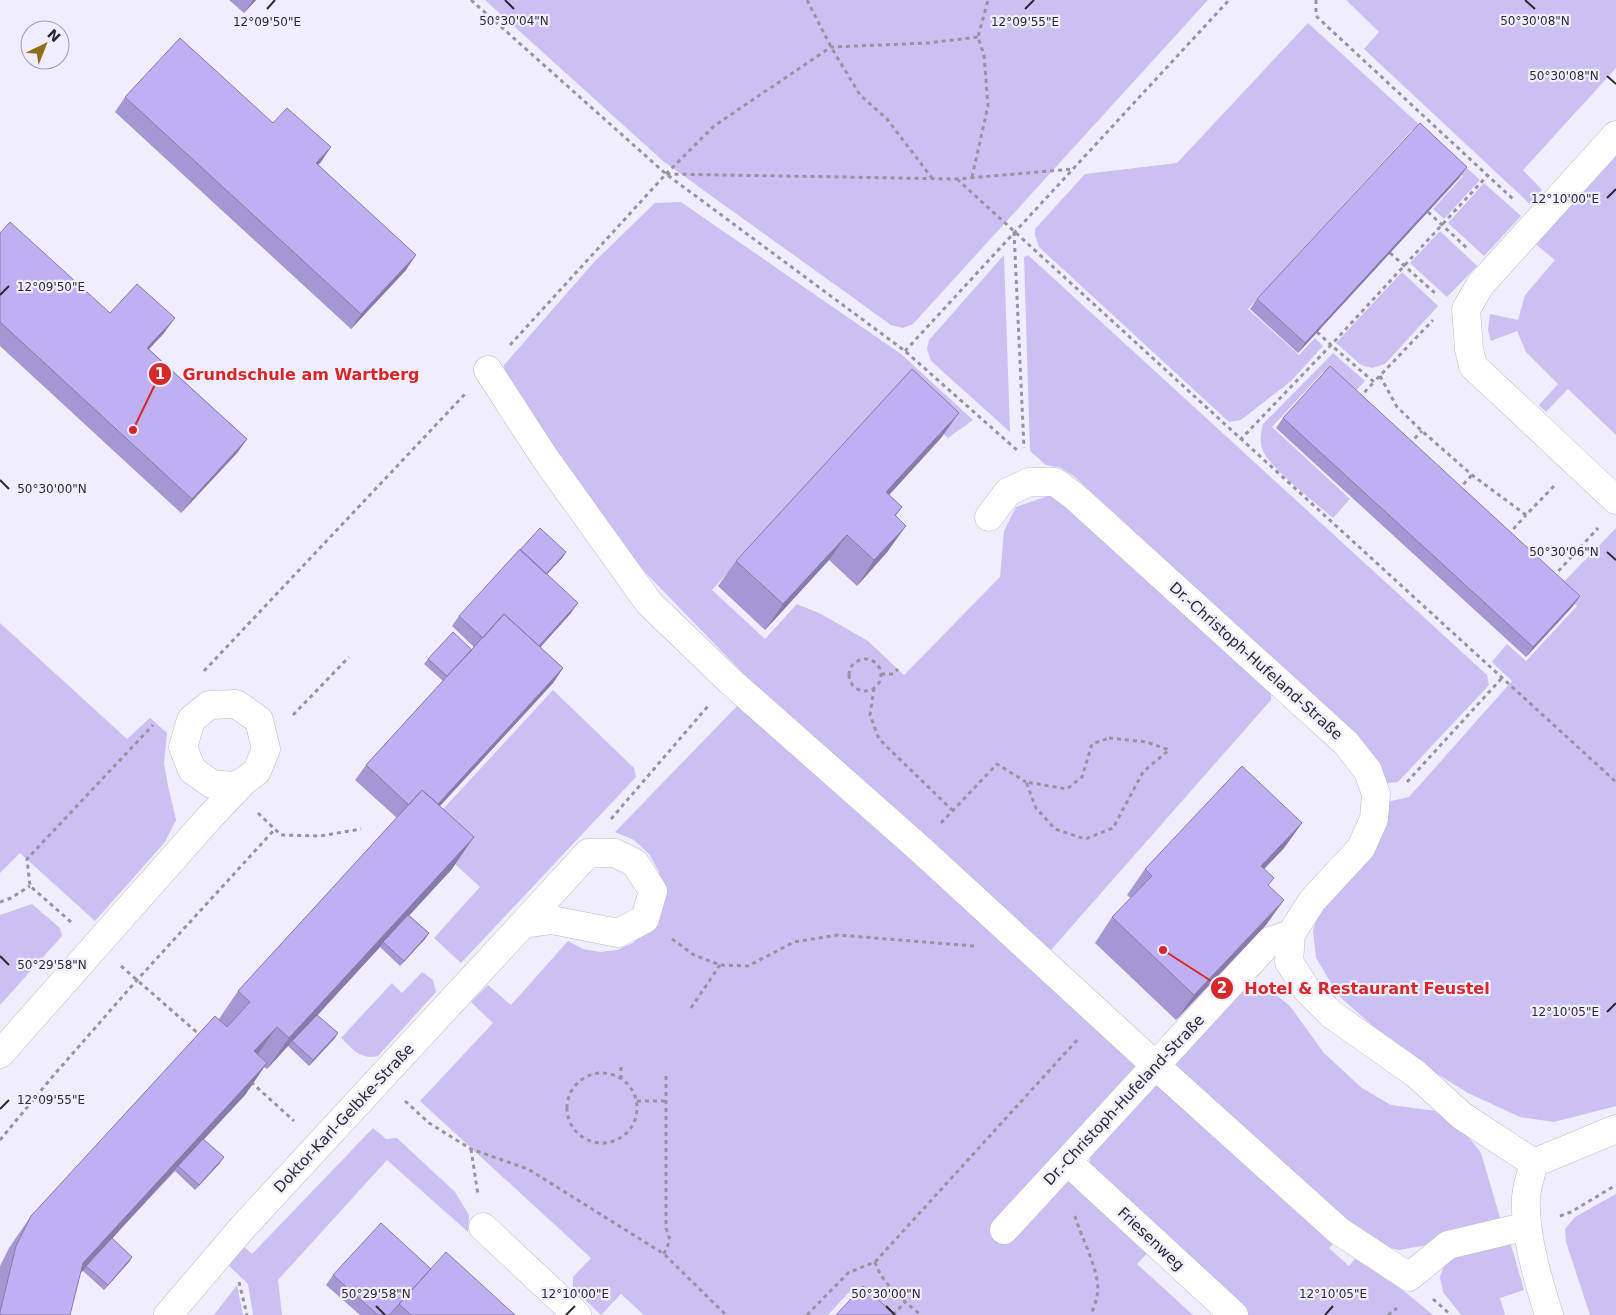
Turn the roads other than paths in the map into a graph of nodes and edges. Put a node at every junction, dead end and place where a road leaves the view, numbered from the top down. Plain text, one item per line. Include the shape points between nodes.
1 (1616, 135) edge
2 (488, 370) dead end
3 (1610, 511) edge
4 (989, 517) dead end
5 (192, 770) junction
6 (243, 782) junction
7 (209, 818) junction
8 (522, 924) junction
9 (1291, 934) junction
10 (0, 1054) edge
11 (1156, 1066) junction
12 (1616, 1129) edge
13 (1068, 1162) junction
14 (1534, 1163) junction
15 (1527, 1226) junction
16 (483, 1227) road end
17 (1004, 1230) dead end
18 (168, 1315) edge
19 (577, 1315) edge
20 (1234, 1315) edge
21 (1549, 1315) edge

1 - 3 street via 1481,284 1456,307 1473,366 1576,463
2 - 11 street via 545,458 649,603
4 - 9 street, Dr.-Christoph-Hufeland-Straße via 1008,492 1029,482 1056,482 1346,743 1368,771 1376,794 1374,819 1361,848 1312,901
5 - 6 street via 212,784 233,786
5 - 6 street via 183,747 191,720 209,705 236,704 259,720 266,749 257,771
5 - 7 street
6 - 7 street
7 - 10 street
8 - 8 street, Doktor-Karl-Gelbke-Straße via 552,920 618,933 645,919 653,891 635,863 615,853 588,853
8 - 18 street, Doktor-Karl-Gelbke-Straße via 243,1227
9 - 11 street, Dr.-Christoph-Hufeland-Straße via 1270,941
9 - 14 street via 1290,962 1307,990 1331,1014 1416,1074 1462,1116
11 - 13 street, Dr.-Christoph-Hufeland-Straße
11 - 15 street via 1339,1231 1409,1277 1448,1245
12 - 14 street
13 - 17 street, Dr.-Christoph-Hufeland-Straße
13 - 20 street, Friesenweg
14 - 15 street via 1526,1196
15 - 21 street
16 - 19 street

